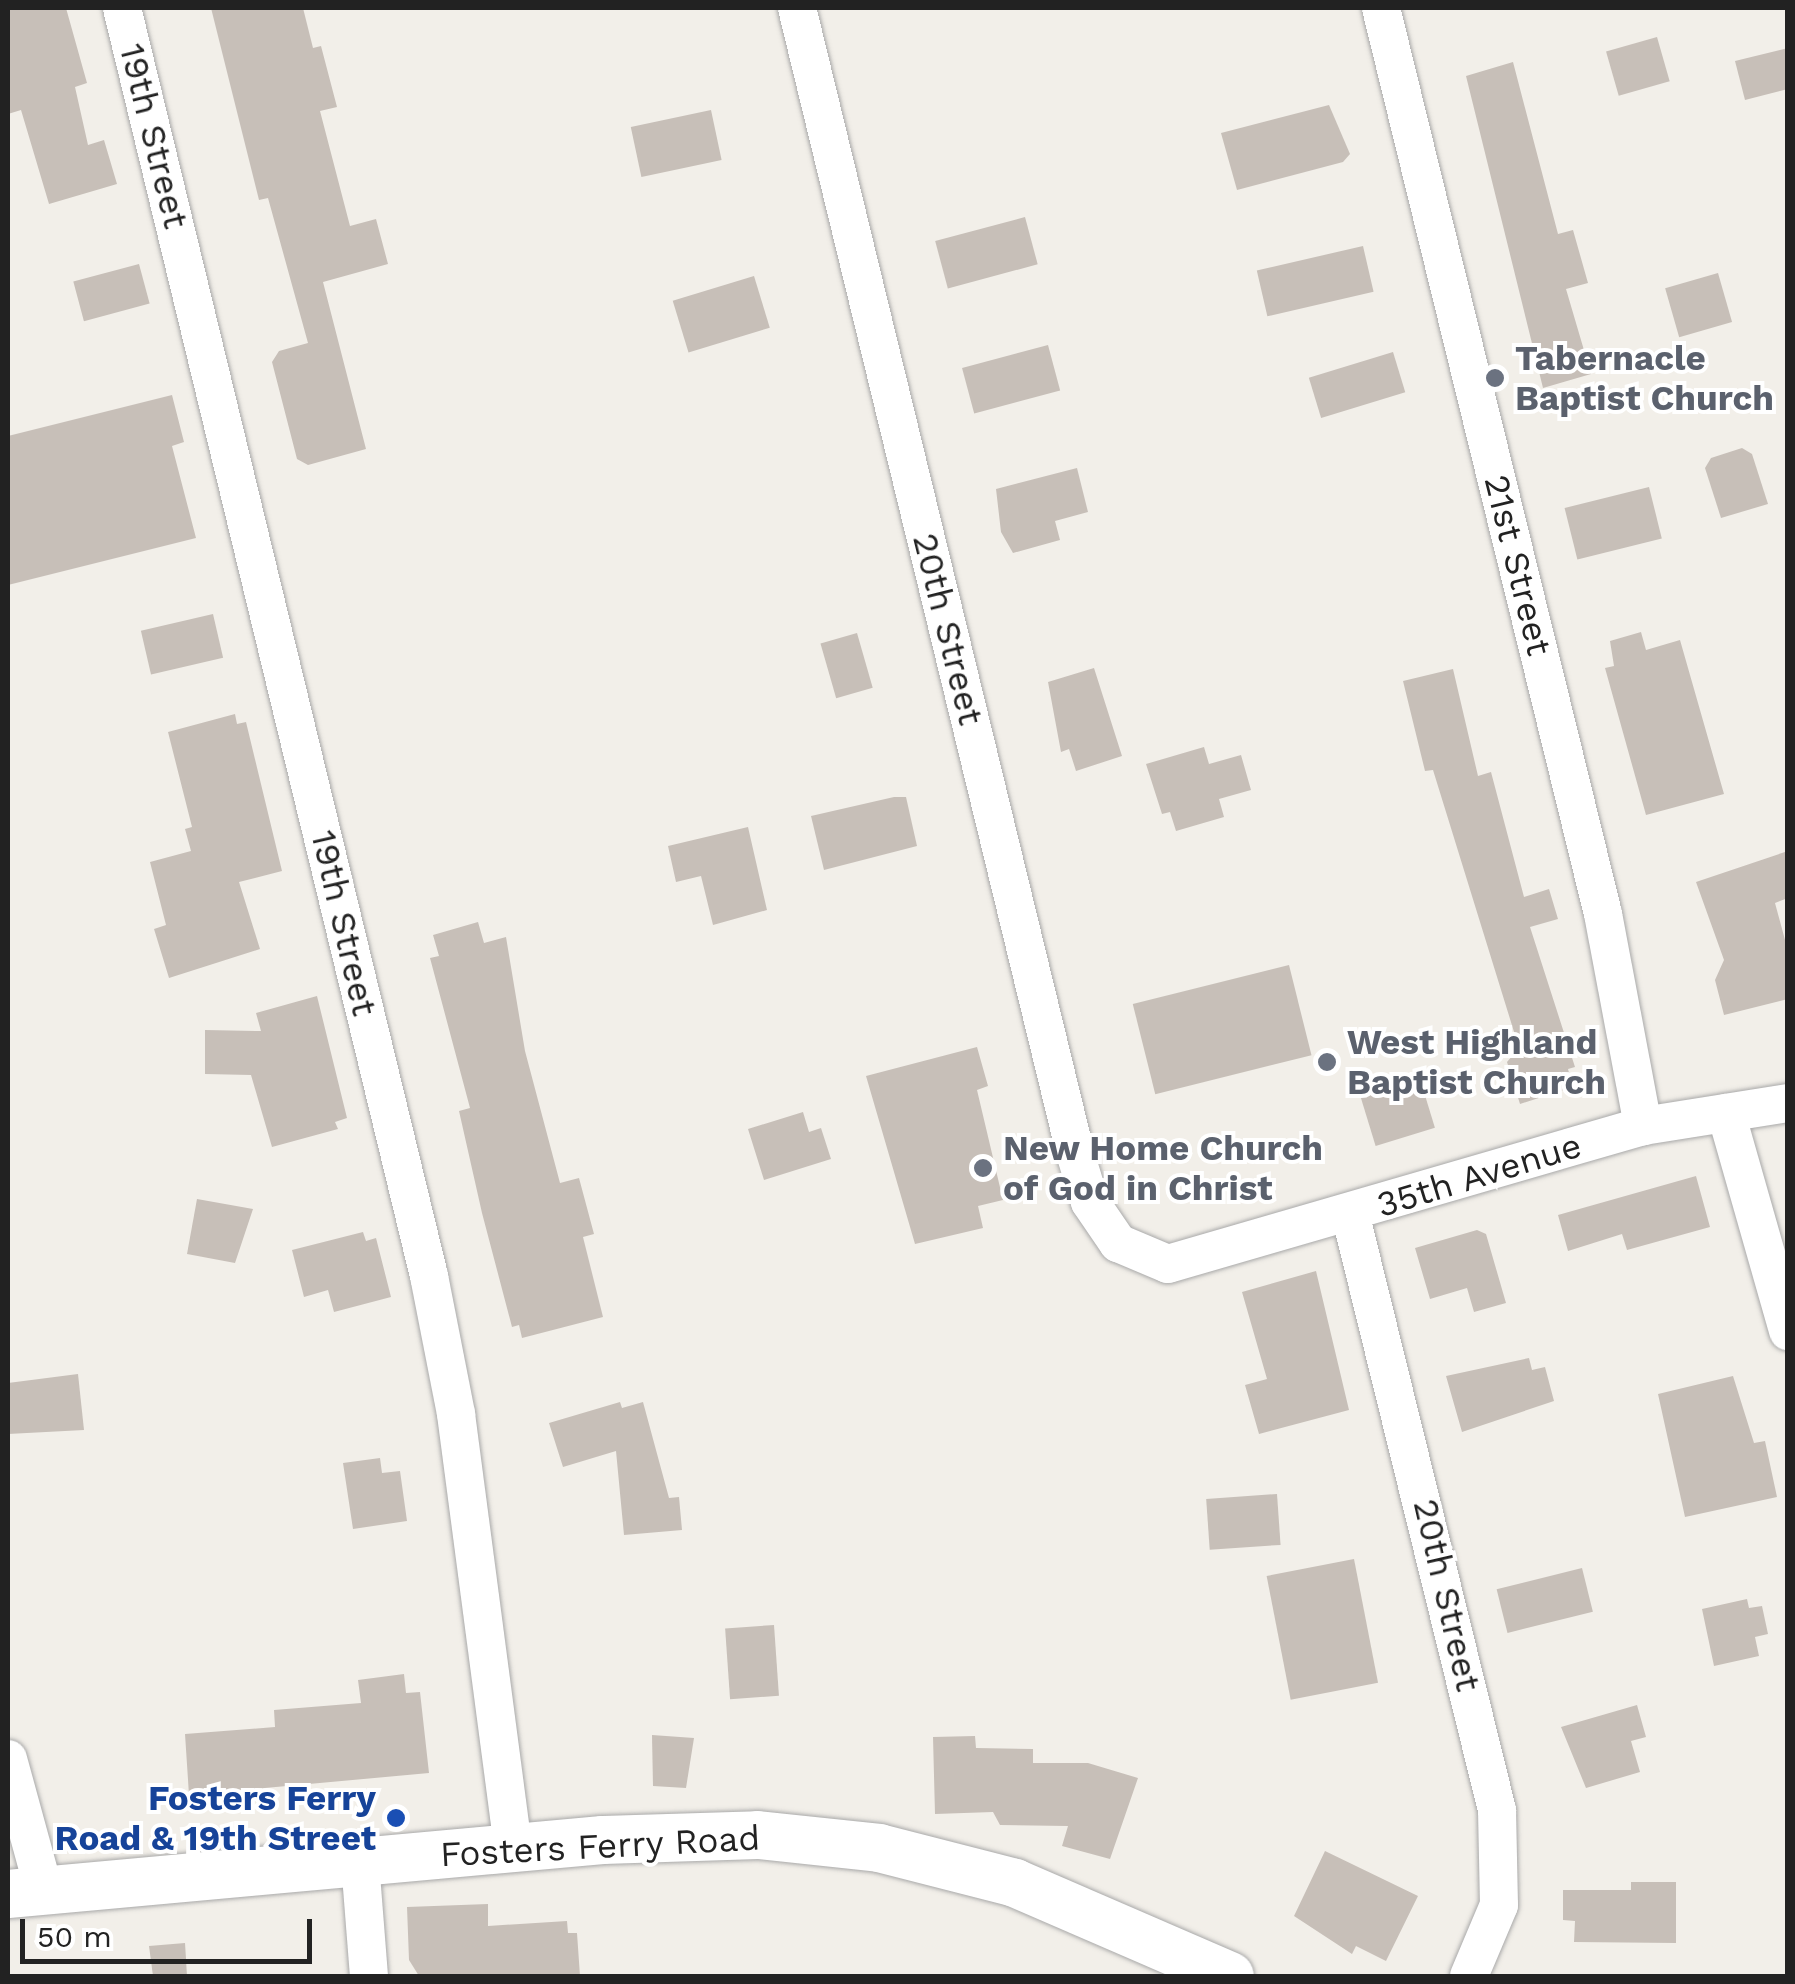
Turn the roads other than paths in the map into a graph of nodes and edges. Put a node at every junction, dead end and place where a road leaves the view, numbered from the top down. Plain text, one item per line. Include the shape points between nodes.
1 (122, 8) edge
2 (797, 8) edge
3 (1380, 8) edge
4 (1788, 1103) edge
5 (1726, 1112) junction
6 (1643, 1126) junction
7 (1350, 1214) junction
8 (1118, 1243) joint
9 (1788, 1330) edge
10 (8, 1759) edge
11 (513, 1849) junction
12 (360, 1862) junction
13 (26, 1892) edge
14 (369, 1976) edge
15 (1230, 1976) edge
16 (1469, 1976) edge

1 - 11 street, 19th Street via 428,1276 456,1414
2 - 8 street, 20th Street via 1076,1156 1090,1202
3 - 6 street, 21st Street via 1603,914
4 - 5 street, 35th Avenue
5 - 6 street, 35th Avenue
5 - 9 street
6 - 7 street, 35th Avenue
7 - 8 street, 35th Avenue via 1168,1264
7 - 16 street, 20th Street via 1497,1810 1499,1904
10 - 13 street
11 - 12 street, Fosters Ferry Road
11 - 15 street, Fosters Ferry Road via 697,1834 879,1848 1015,1882
12 - 13 street, Fosters Ferry Road
12 - 14 street

